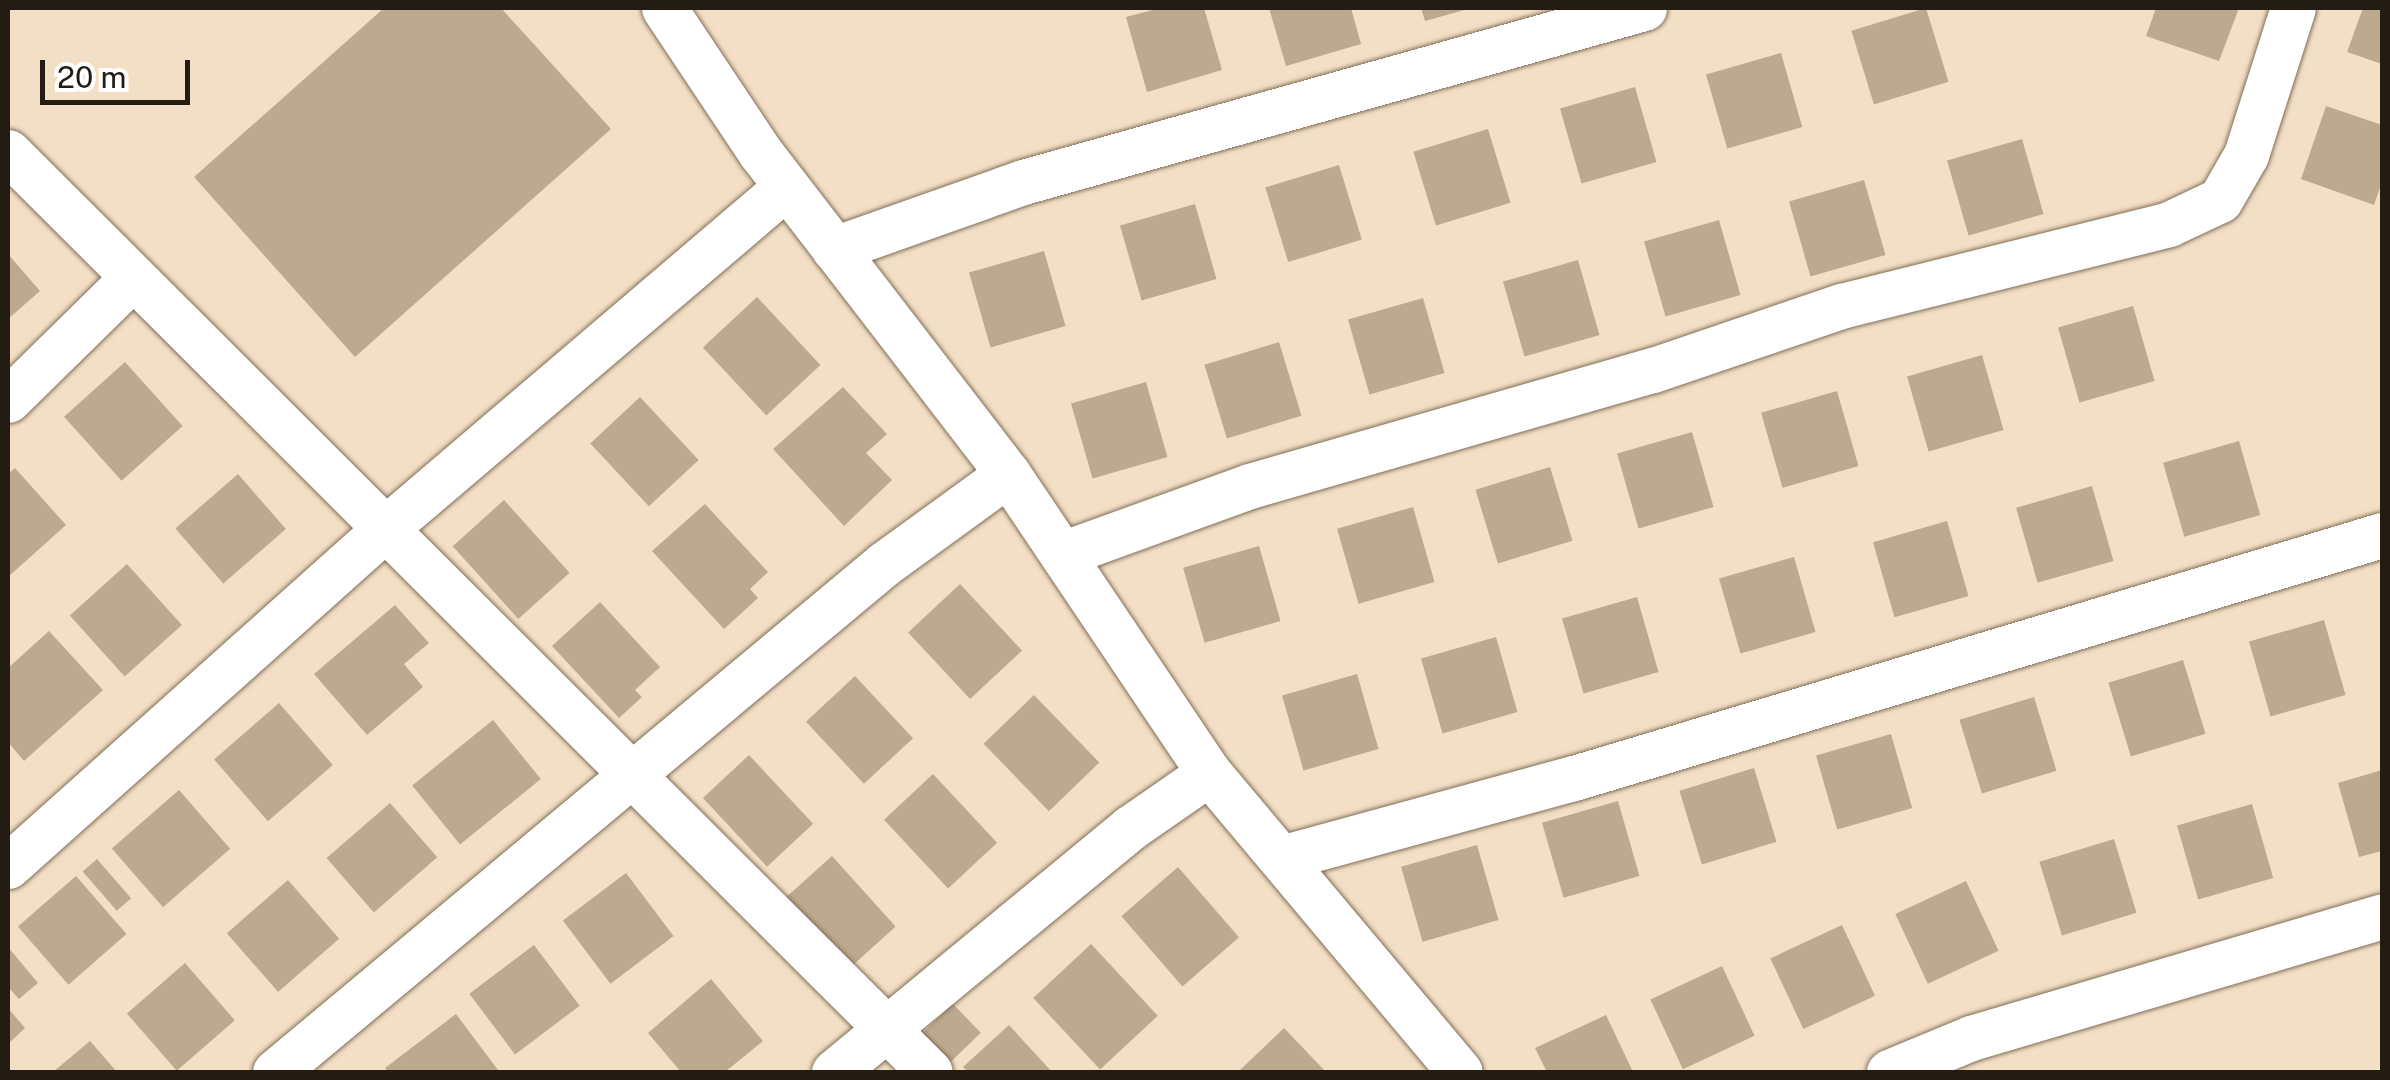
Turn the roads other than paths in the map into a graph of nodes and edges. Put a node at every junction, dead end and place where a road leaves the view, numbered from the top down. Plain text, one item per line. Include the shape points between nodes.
1 (664, 8) edge
2 (1644, 8) edge
3 (2293, 8) edge
4 (8, 152) edge
5 (786, 187) junction
6 (834, 249) junction
7 (130, 280) junction
8 (8, 400) edge
9 (1008, 474) junction
10 (386, 528) junction
11 (2382, 534) edge
12 (1062, 554) junction
13 (1210, 773) junction
14 (634, 777) junction
15 (1280, 858) junction
16 (8, 866) edge
17 (2382, 916) edge
18 (884, 1026) junction
19 (275, 1072) edge
20 (834, 1072) edge
21 (930, 1072) edge
22 (1460, 1072) edge
23 (1889, 1072) edge

1 - 5 street
2 - 6 street via 1023,182
3 - 12 street via 2246,155 2220,200 2170,224 1841,306 1653,370 1250,486
4 - 7 street
5 - 6 street
5 - 10 street
6 - 9 street
7 - 8 street
7 - 10 street
9 - 12 street
9 - 14 street via 884,564
10 - 14 street
10 - 16 street
11 - 15 street via 1574,778
12 - 13 street
13 - 15 street
13 - 18 street via 1130,828
14 - 18 street
14 - 19 street
15 - 22 street
17 - 23 street via 1971,1038
18 - 20 street
18 - 21 street

